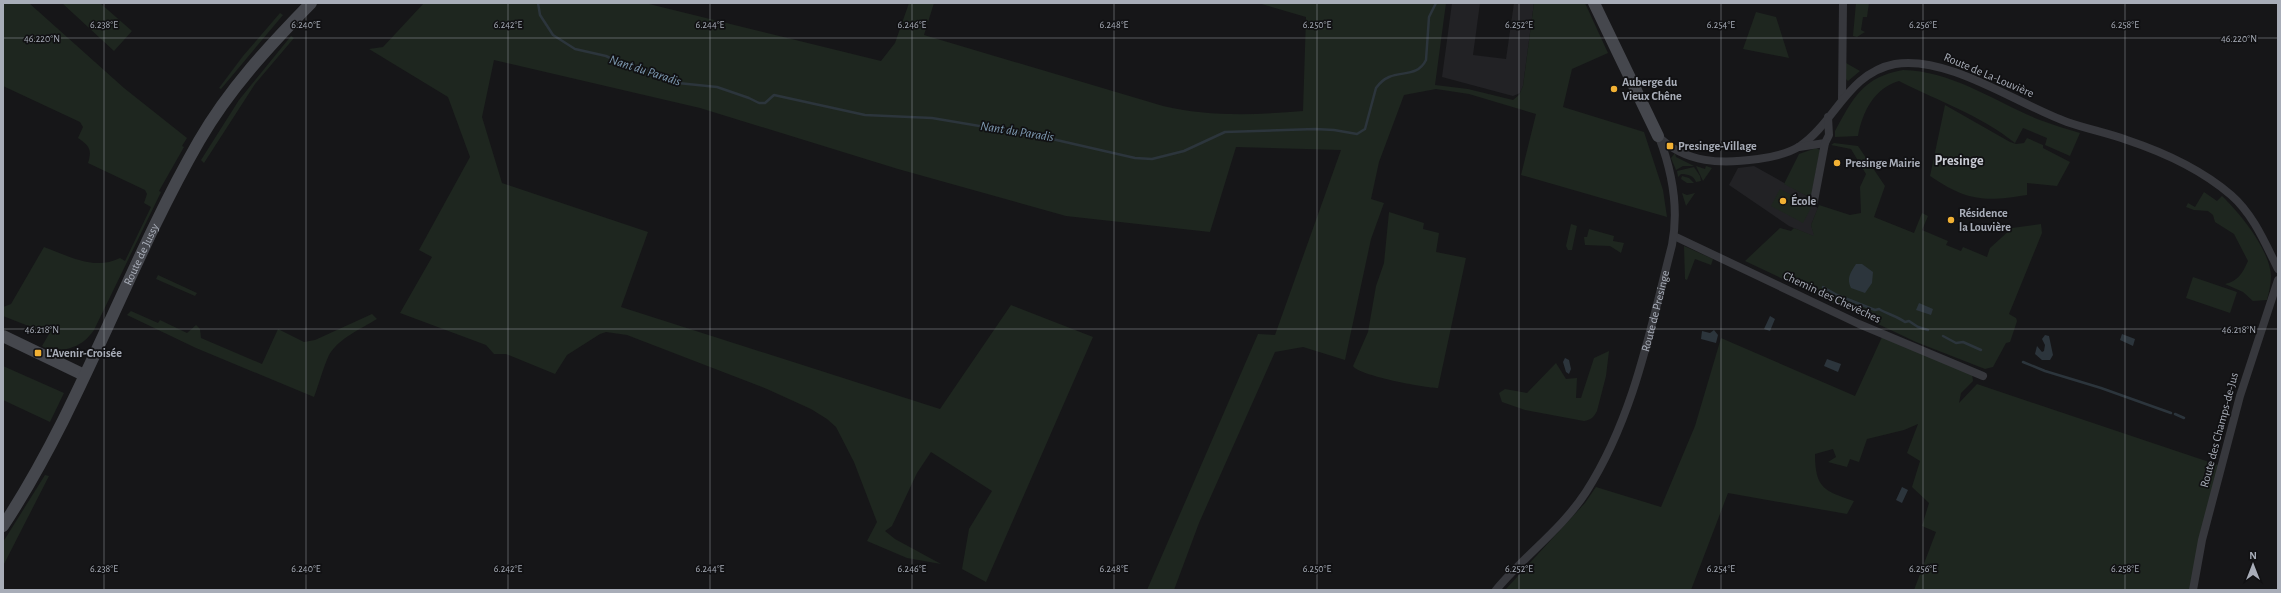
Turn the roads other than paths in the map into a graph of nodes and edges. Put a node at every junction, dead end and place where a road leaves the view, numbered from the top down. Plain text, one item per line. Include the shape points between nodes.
1 (1594, 3) edge
2 (1843, 3) edge
3 (310, 8) edge
4 (1842, 99) junction
5 (1828, 117) junction
6 (1658, 136) junction
7 (1825, 143) junction
8 (1799, 147) junction
9 (1814, 201) dead end
10 (1674, 236) junction
11 (2278, 269) edge
12 (2278, 280) edge
13 (3, 336) edge
14 (84, 374) junction
15 (1983, 376) dead end
16 (3, 526) edge
17 (1496, 590) edge
18 (2193, 590) edge

1 - 6 main road, Route de Presinge
2 - 4 street
3 - 14 main road, Route de Jussy via 257,60 226,100 200,140
4 - 5 street, Route de La-Louvière
4 - 11 street, Route de La-Louvière via 1860,80 1877,70 1893,64 1925,63 1962,76 2067,122 2128,140 2191,168 2231,195 2256,226
5 - 7 street via 1829,135
5 - 8 street, Route de La-Louvière
6 - 8 street, Route de La-Louvière via 1670,146 1696,159 1716,162 1763,158
6 - 10 street, Route de Presinge via 1673,194
7 - 8 street
7 - 9 street
10 - 15 street, Chemin des Chevêches via 1859,324
10 - 17 street, Route de Presinge via 1636,388 1613,442 1576,506
12 - 18 street, Route des Champs-de-Jus via 2240,396 2202,540
13 - 14 main road
14 - 16 main road, Route de Jussy via 51,443

